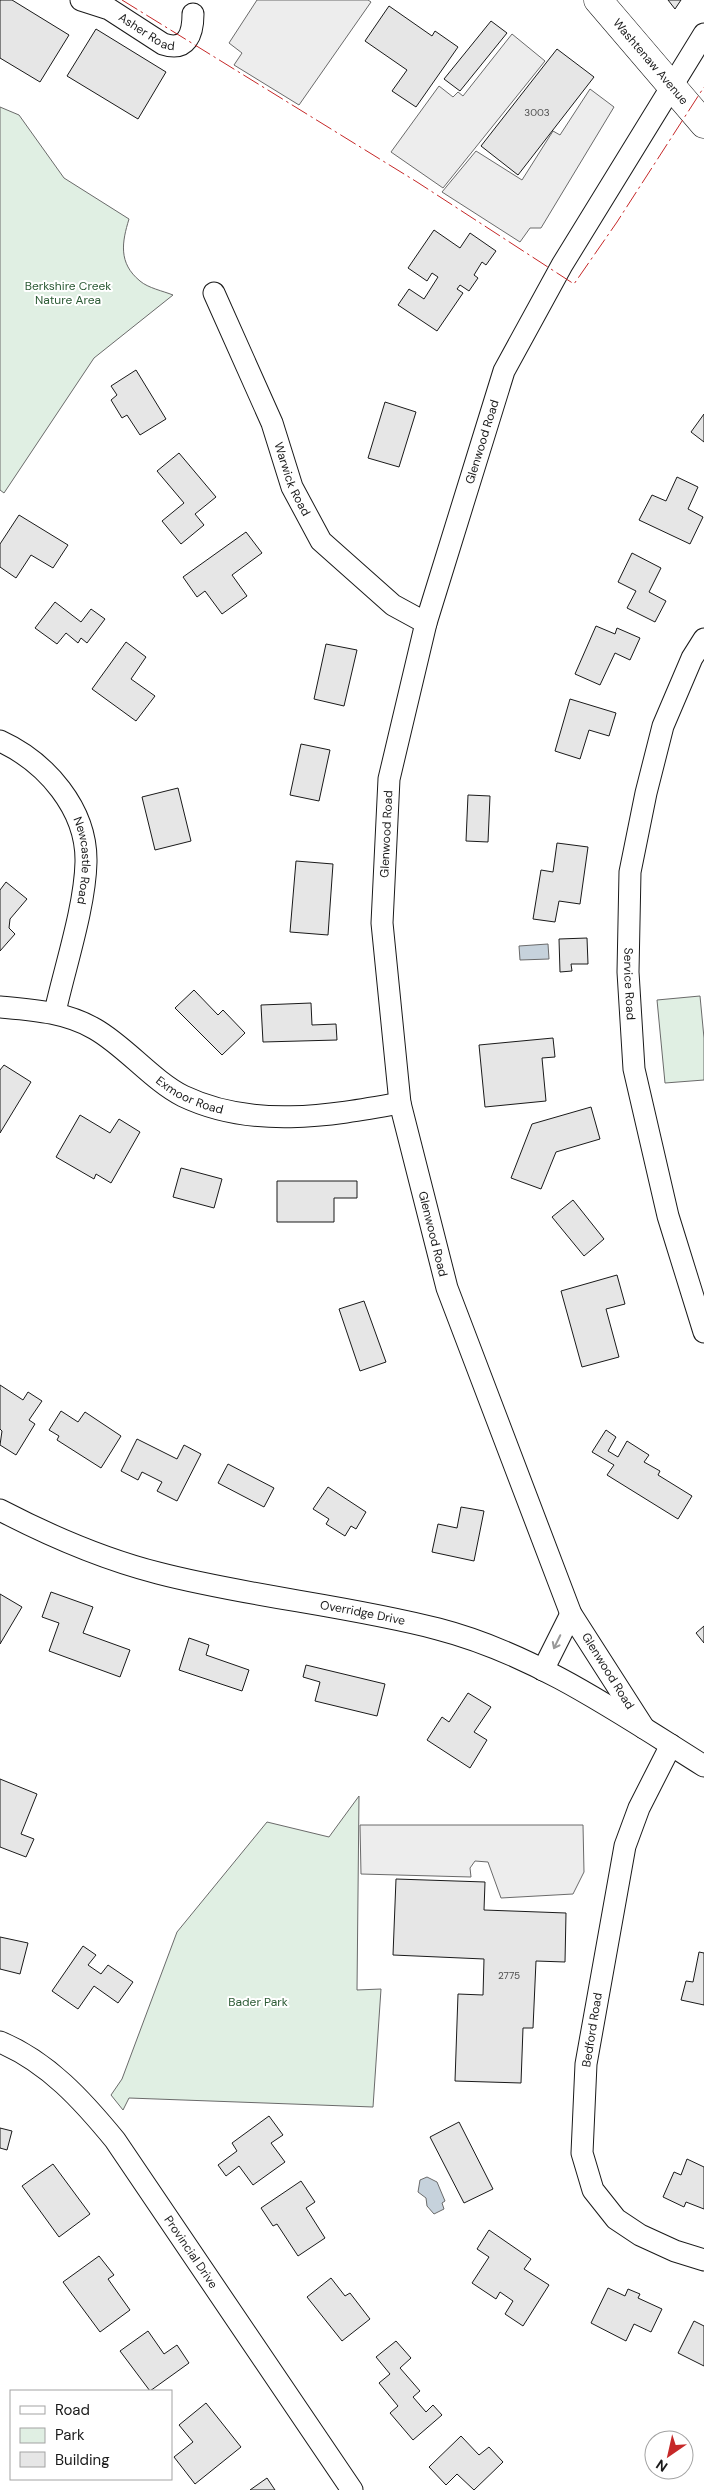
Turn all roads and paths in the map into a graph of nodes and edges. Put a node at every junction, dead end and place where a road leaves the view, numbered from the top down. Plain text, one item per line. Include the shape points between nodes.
1 (80, 0) edge
2 (598, 0) edge
3 (193, 14) dead end
4 (704, 34) edge
5 (671, 86) junction
6 (704, 124) edge
7 (214, 293) dead end
8 (426, 623) junction
9 (704, 639) edge
10 (0, 741) edge
11 (0, 1007) edge
12 (55, 1012) junction
13 (400, 1103) junction
14 (704, 1332) edge
15 (0, 1510) edge
16 (571, 1614) junction
17 (543, 1670) junction
18 (644, 1728) junction
19 (671, 1746) junction
20 (704, 1766) edge
21 (0, 2042) edge
22 (704, 2260) edge
23 (352, 2490) edge

1 - 3 street, Asher Road via 109,9 173,47 182,45 190,36
2 - 5 main road, Washtenaw Avenue
4 - 5 street, Glenwood Road
5 - 6 main road, Washtenaw Avenue
5 - 8 street, Glenwood Road via 562,265 504,371
7 - 8 street, Warwick Road via 272,423 292,487 321,541 393,605
8 - 13 street, Glenwood Road via 388,788 382,923
9 - 14 street, Service Road via 692,658 663,726 646,793 630,872 628,972 634,1069 668,1216
10 - 12 street, Newcastle Road via 36,763 56,782 71,804 81,830 86,861 83,889
11 - 12 street, Exmoor Road
12 - 13 street, Exmoor Road via 96,1029 182,1096 222,1109 300,1118 344,1114
13 - 16 street, Glenwood Road via 447,1288
15 - 17 street, Overridge Drive via 68,1543 158,1573 439,1629 505,1652
16 -> 17 street, Glenwood Road
16 - 18 street, Glenwood Road
17 - 18 street, Overridge Drive
18 - 19 street, Overridge Drive
19 - 20 street, Overridge Drive
19 - 22 street, Bedford Road via 639,1808 625,1846 586,2064 582,2154 593,2190 616,2219 640,2235
21 - 23 street, Provincial Drive via 16,2049 62,2082 115,2140

